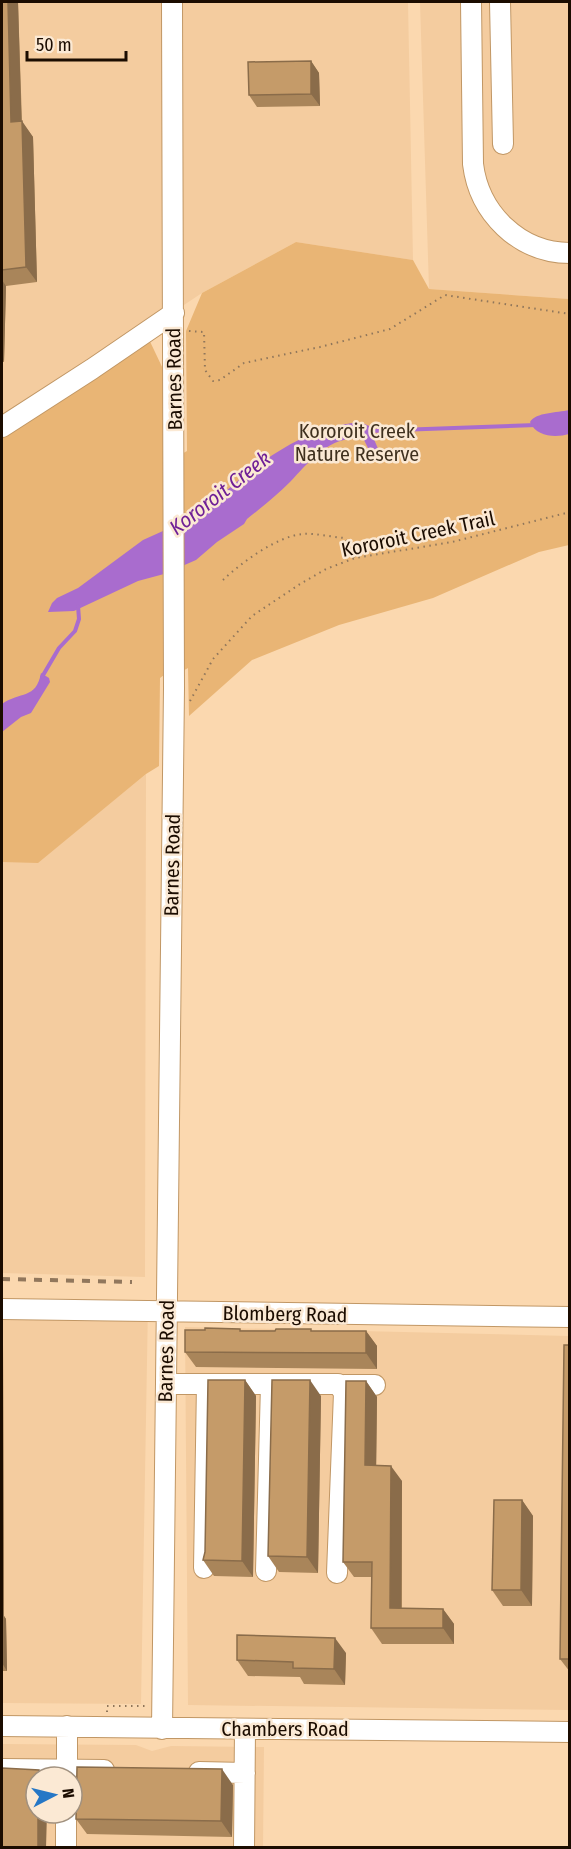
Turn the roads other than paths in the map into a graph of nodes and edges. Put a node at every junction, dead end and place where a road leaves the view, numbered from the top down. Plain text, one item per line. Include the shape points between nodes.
1 (172, 2) edge
2 (471, 2) edge
3 (500, 2) edge
4 (503, 144) dead end
5 (570, 253) edge
6 (174, 322) junction
7 (2, 427) edge
8 (2, 1309) edge
9 (167, 1312) junction
10 (570, 1317) edge
11 (166, 1384) junction
12 (207, 1384) junction
13 (338, 1384) junction
14 (271, 1385) junction
15 (375, 1385) dead end
16 (204, 1568) edge
17 (266, 1570) edge
18 (337, 1573) dead end
19 (2, 1726) edge
20 (67, 1726) junction
21 (162, 1729) junction
22 (245, 1729) junction
23 (570, 1732) edge
24 (67, 1765) edge
25 (2, 1769) edge
26 (24, 1770) edge
27 (126, 1771) edge
28 (84, 1772) edge
29 (185, 1772) edge
30 (245, 1773) junction
31 (66, 1825) edge
32 (66, 1848) edge
33 (244, 1848) edge

1 - 6 street, Barnes Road
2 - 5 street via 473,164 479,189 497,219 516,236 537,247
3 - 4 street
6 - 7 street
6 - 9 street, Barnes Road
8 - 9 street, Blomberg Road
9 - 10 street, Blomberg Road
9 - 11 street, Barnes Road
11 - 12 street
11 - 21 street, Barnes Road
12 - 14 street
12 - 16 street
13 - 14 street
13 - 15 street
13 - 18 street via 344,1393
14 - 17 street
19 - 20 street, Chambers Road
20 - 21 street, Chambers Road
20 - 24 street
21 - 22 street, Chambers Road
22 - 23 street, Chambers Road
22 - 30 street
25 - 26 street
27 - 28 street
29 - 30 street
30 - 33 street
31 - 32 street

